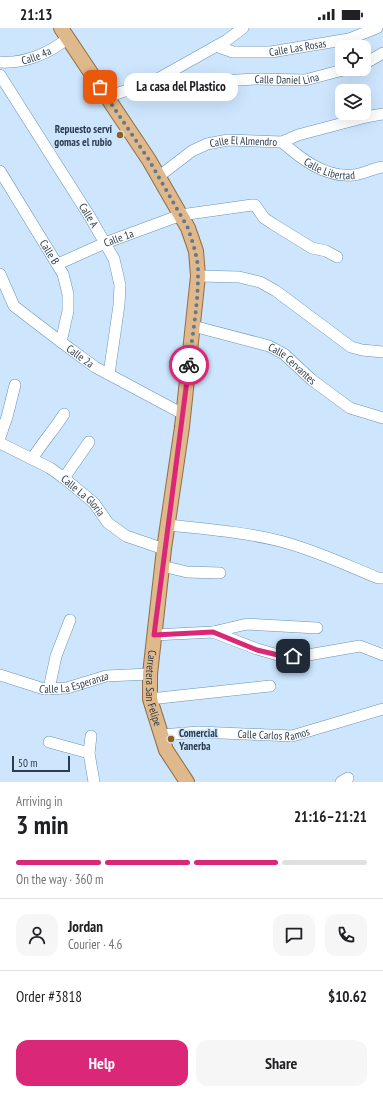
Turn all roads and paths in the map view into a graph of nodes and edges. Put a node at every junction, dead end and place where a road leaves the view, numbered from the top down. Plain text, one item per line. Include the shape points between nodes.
1 (244, 28) edge
2 (377, 28) edge
3 (65, 33) edge
4 (216, 46) junction
5 (383, 53) edge
6 (371, 60) edge
7 (0, 62) edge
8 (335, 72) edge
9 (0, 75) edge
10 (154, 81) junction
11 (107, 97) junction
12 (383, 114) edge
13 (282, 142) junction
14 (383, 167) edge
15 (0, 171) edge
16 (158, 177) junction
17 (181, 215) junction
18 (105, 243) junction
19 (337, 257) dead end
20 (58, 264) junction
21 (0, 274) edge
22 (198, 276) junction
23 (193, 326) junction
24 (61, 342) junction
25 (383, 352) edge
26 (109, 374) junction
27 (15, 385) dead end
28 (64, 414) dead end
29 (183, 414) junction
30 (383, 418) edge
31 (0, 437) edge
32 (89, 442) dead end
33 (0, 443) edge
34 (32, 459) junction
35 (64, 478) junction
36 (168, 525) junction
37 (164, 549) junction
38 (162, 566) junction
39 (220, 573) dead end
40 (383, 578) edge
41 (70, 620) dead end
42 (317, 628) dead end
43 (213, 632) junction
44 (154, 635) junction
45 (383, 655) edge
46 (150, 674) junction
47 (0, 675) edge
48 (270, 686) dead end
49 (49, 689) junction
50 (150, 699) junction
51 (383, 709) edge
52 (162, 735) junction
53 (91, 736) dead end
54 (49, 742) dead end
55 (89, 753) junction
56 (183, 781) edge
57 (94, 782) edge

1 - 4 street
2 - 4 street, Calle Las Rosas via 349,39 271,52 233,52
3 - 7 street, Calle 4a via 55,49 29,59
3 - 11 main road, Carretera San Felipe
4 - 10 street
5 - 6 street
8 - 10 street, Calle Daniel Lina via 305,80
9 - 18 street, Calle A
10 - 11 street
11 - 16 main road, Carretera San Felipe
12 - 13 street, Calle El Almendro via 306,133
13 - 14 street, Calle Libertad via 306,161 321,170 335,174 352,176
13 - 16 street, Calle El Almendro via 228,140 207,144 192,151
15 - 20 street, Calle B
16 - 17 main road, Carretera San Felipe
17 - 18 street, Calle 1a
17 - 19 street, Calle 1a via 256,205 264,218 270,222 312,248
17 - 22 main road, Carretera San Felipe via 196,251
18 - 20 street, Calle 1a
18 - 26 street, Calle A via 114,259 120,285
20 - 24 street, Calle B via 68,294 68,311
21 - 24 street, Calle 2a via 14,306
22 - 23 main road, Carretera San Felipe
22 - 25 street via 240,277 260,282 351,347
23 - 29 main road, Carretera San Felipe
23 - 30 street, Calle Cervantes via 269,346 284,354 312,380 350,408
24 - 26 street, Calle 2a
26 - 29 street, Calle 2a
27 - 31 street
28 - 34 street
29 - 36 main road, Carretera San Felipe
32 - 35 street
33 - 34 street, Calle La Gloria
34 - 35 street, Calle La Gloria
35 - 37 street, Calle La Gloria via 94,503 108,523 126,536
36 - 37 main road, Carretera San Felipe
36 - 40 street via 280,541
37 - 38 main road, Carretera San Felipe
38 - 39 street via 187,572
38 - 44 main road, Carretera San Felipe
41 - 49 street via 56,656
42 - 43 street via 247,624
43 - 44 street
43 - 45 street via 257,650 278,655 308,656 360,646
44 - 46 main road, Carretera San Felipe
46 - 49 street, Calle La Esperanza via 106,676 67,688
46 - 50 main road, Carretera San Felipe
47 - 49 street, Calle La Esperanza
48 - 50 street
50 - 52 main road, Carretera San Felipe
51 - 52 street, Calle Carlos Ramos via 292,736 200,732
52 - 56 main road, Carretera San Felipe via 166,750
53 - 55 street
54 - 55 street
55 - 57 street

